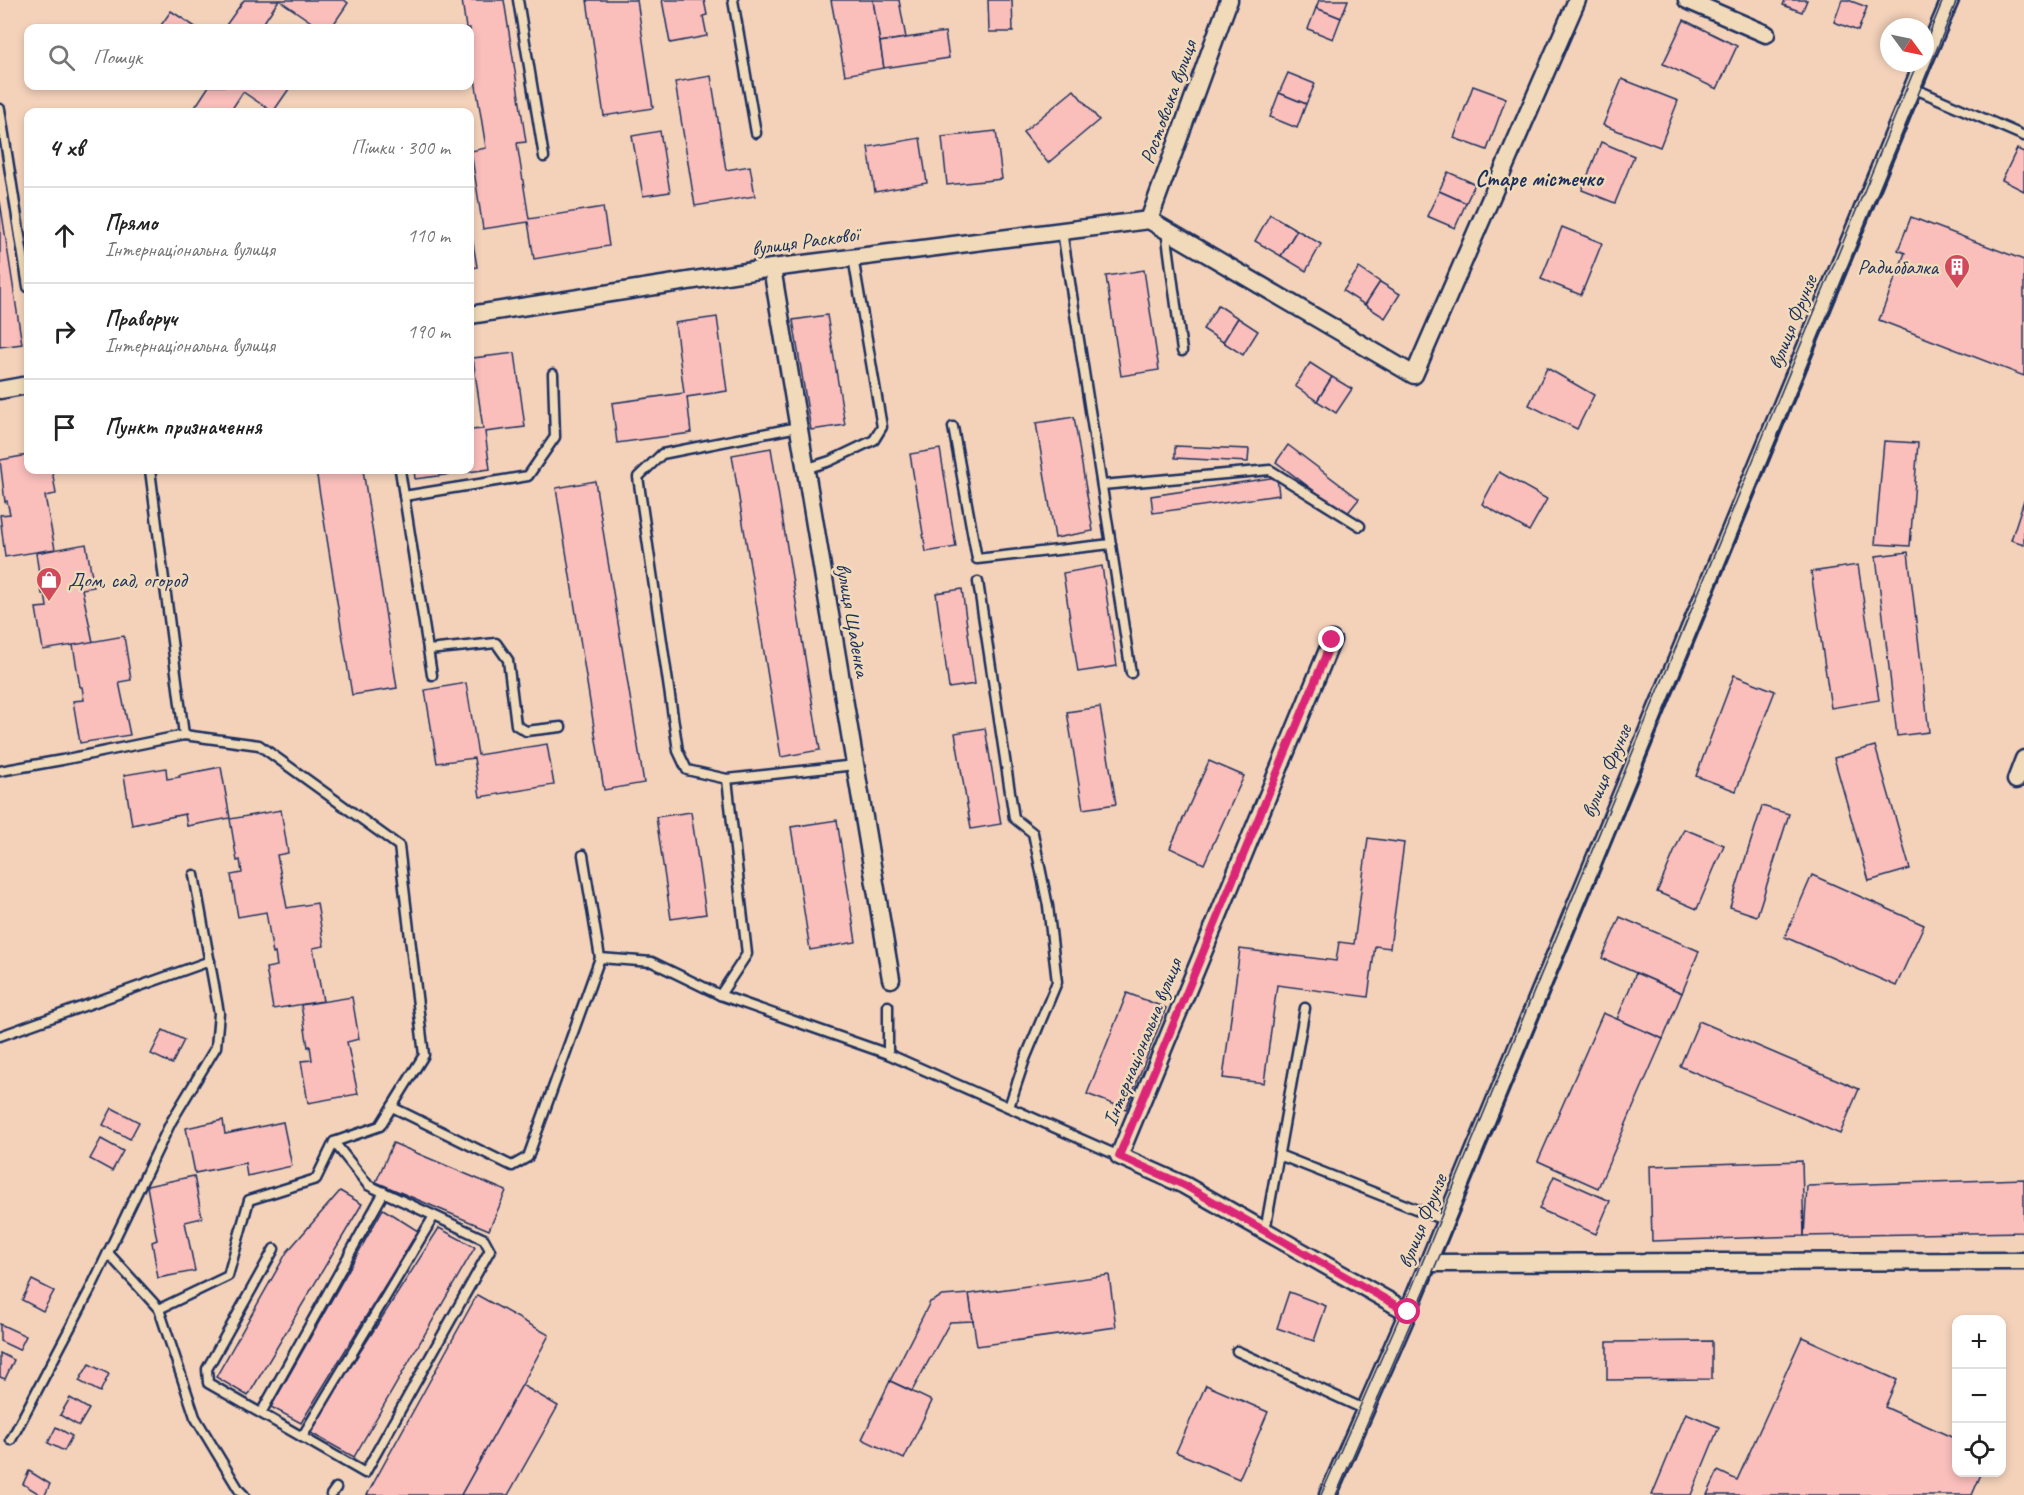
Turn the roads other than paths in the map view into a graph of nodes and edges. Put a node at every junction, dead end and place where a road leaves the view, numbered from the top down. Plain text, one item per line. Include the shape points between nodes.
1 (518, 0) edge
2 (733, 0) edge
3 (1229, 0) edge
4 (1577, 0) edge
5 (1687, 0) edge
6 (1950, 0) edge
7 (1766, 34) dead end
8 (1934, 38) edge
9 (1919, 72) edge
10 (1913, 88) junction
11 (0, 109) edge
12 (756, 133) dead end
13 (2024, 136) edge
14 (544, 157) dead end
15 (1149, 220) junction
16 (1166, 230) junction
17 (1062, 231) junction
18 (854, 257) junction
19 (24, 262) edge
20 (772, 268) junction
21 (474, 314) edge
22 (1182, 351) dead end
23 (554, 374) dead end
24 (24, 386) edge
25 (0, 390) edge
26 (798, 427) junction
27 (953, 427) dead end
28 (805, 469) junction
29 (151, 474) edge
30 (401, 474) edge
31 (1102, 485) junction
32 (404, 496) junction
33 (1360, 526) dead end
34 (1111, 544) junction
35 (978, 582) dead end
36 (1332, 640) dead end
37 (428, 650) junction
38 (1131, 673) dead end
39 (432, 675) dead end
40 (561, 727) dead end
41 (184, 735) junction
42 (2024, 759) edge
43 (855, 765) junction
44 (0, 771) edge
45 (728, 779) junction
46 (2016, 780) dead end
47 (583, 855) dead end
48 (194, 875) dead end
49 (600, 958) junction
50 (210, 961) junction
51 (891, 979) dead end
52 (720, 995) junction
53 (888, 1006) dead end
54 (1305, 1008) dead end
55 (0, 1036) edge
56 (888, 1054) junction
57 (392, 1107) junction
58 (1010, 1107) junction
59 (334, 1142) junction
60 (1279, 1155) junction
61 (1119, 1156) junction
62 (384, 1192) junction
63 (434, 1216) junction
64 (1446, 1221) junction
65 (1265, 1231) junction
66 (274, 1249) dead end
67 (108, 1253) junction
68 (1429, 1263) junction
69 (2024, 1264) edge
70 (159, 1309) junction
71 (1408, 1312) junction
72 (1237, 1350) dead end
73 (1365, 1410) junction
74 (261, 1413) junction
75 (302, 1437) junction
76 (11, 1440) dead end
77 (244, 1495) edge
78 (1328, 1495) edge

1 - 14 lane
2 - 12 lane
3 - 15 street, Ростовська вулиця
4 - 16 street via 1414,375
5 - 7 street
6 - 8 street
9 - 10 street, вулиця Фрунзе
10 - 13 lane
10 - 64 street, вулиця Фрунзе
11 - 19 lane
15 - 16 street
15 - 17 street, вулиця Раскової
16 - 22 lane
17 - 18 street, вулиця Раскової
17 - 31 lane
18 - 20 street, вулиця Раскової
18 - 28 lane via 882,427 874,440
20 - 21 street, вулиця Раскової
20 - 26 street, вулиця Щаденка
23 - 32 lane via 555,437 528,476
24 - 25 street
26 - 28 street, вулиця Щаденка
26 - 45 lane via 662,454 638,477 678,751 687,770
27 - 34 lane via 977,559
28 - 43 street, вулиця Щаденка
29 - 41 lane
30 - 32 lane
31 - 33 lane via 1270,470
31 - 34 lane
32 - 37 lane
34 - 38 lane
35 - 58 lane via 1014,818 1033,833 1048,906 1057,982
36 - 61 street, Інтернаціональна вулиця
37 - 39 lane
37 - 40 lane via 496,643 508,660 516,725 526,731
41 - 44 lane
41 - 57 lane via 259,745 399,846 424,1055
42 - 46 street
43 - 45 lane
43 - 51 street, вулиця Щаденка
45 - 52 lane via 747,954
47 - 49 lane
48 - 50 lane
49 - 52 lane via 652,962
49 - 57 lane via 528,1157 512,1166
50 - 55 lane
50 - 67 lane via 219,1013 216,1047 171,1122
52 - 56 lane
53 - 56 lane
54 - 60 lane
56 - 58 lane
57 - 59 lane via 380,1126
58 - 61 lane
59 - 62 lane via 368,1185
59 - 70 lane via 316,1179 249,1200 228,1276
60 - 64 lane
60 - 65 lane
61 - 65 street, Інтернаціональна вулиця via 1184,1185
62 - 63 lane
62 - 74 lane
63 - 75 lane
63 - 75 lane via 484,1239 490,1250 365,1473
64 - 68 street, вулиця Фрунзе
65 - 71 street, Інтернаціональна вулиця
66 - 74 lane via 207,1369 208,1383
67 - 70 lane
67 - 76 lane
68 - 69 street
68 - 71 street, вулиця Фрунзе
70 - 77 lane via 195,1416
71 - 73 street, вулиця Фрунзе
72 - 73 lane
73 - 78 street, вулиця Фрунзе
74 - 75 lane

